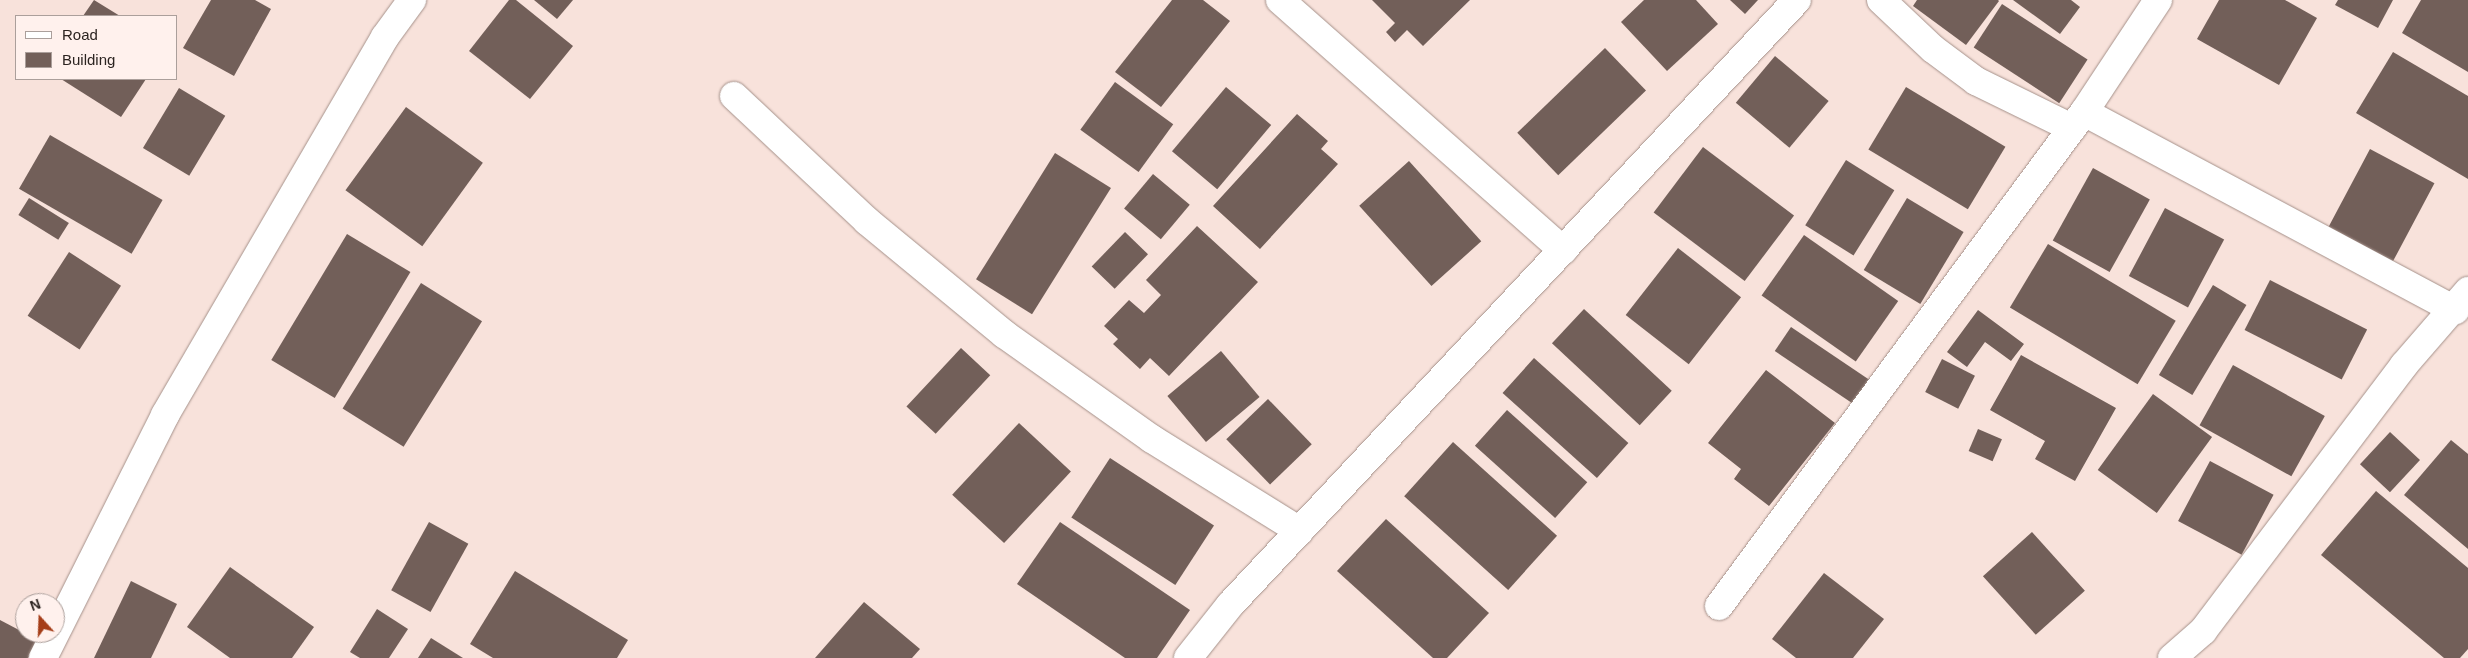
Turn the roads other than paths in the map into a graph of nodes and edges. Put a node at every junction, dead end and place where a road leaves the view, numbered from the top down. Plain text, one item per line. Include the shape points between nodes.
1 (412, 0) edge
2 (1280, 0) edge
3 (1797, 0) edge
4 (1882, 0) edge
5 (2158, 0) edge
6 (734, 96) dead end
7 (2078, 120) junction
8 (1563, 250) junction
9 (2461, 301) edge
10 (1300, 531) junction
11 (1719, 606) dead end
12 (2203, 631) junction
13 (42, 658) edge
14 (1188, 658) edge
15 (2172, 658) edge
16 (2197, 658) edge

1 - 13 street via 385,37 165,414
2 - 8 street
3 - 8 street
4 - 7 street via 1933,50 1976,81
5 - 7 street
6 - 10 street via 867,221 1004,334 1152,439
7 - 9 street
7 - 11 street
8 - 10 street
9 - 12 street via 2404,365
10 - 14 street
12 - 15 street
12 - 16 street

